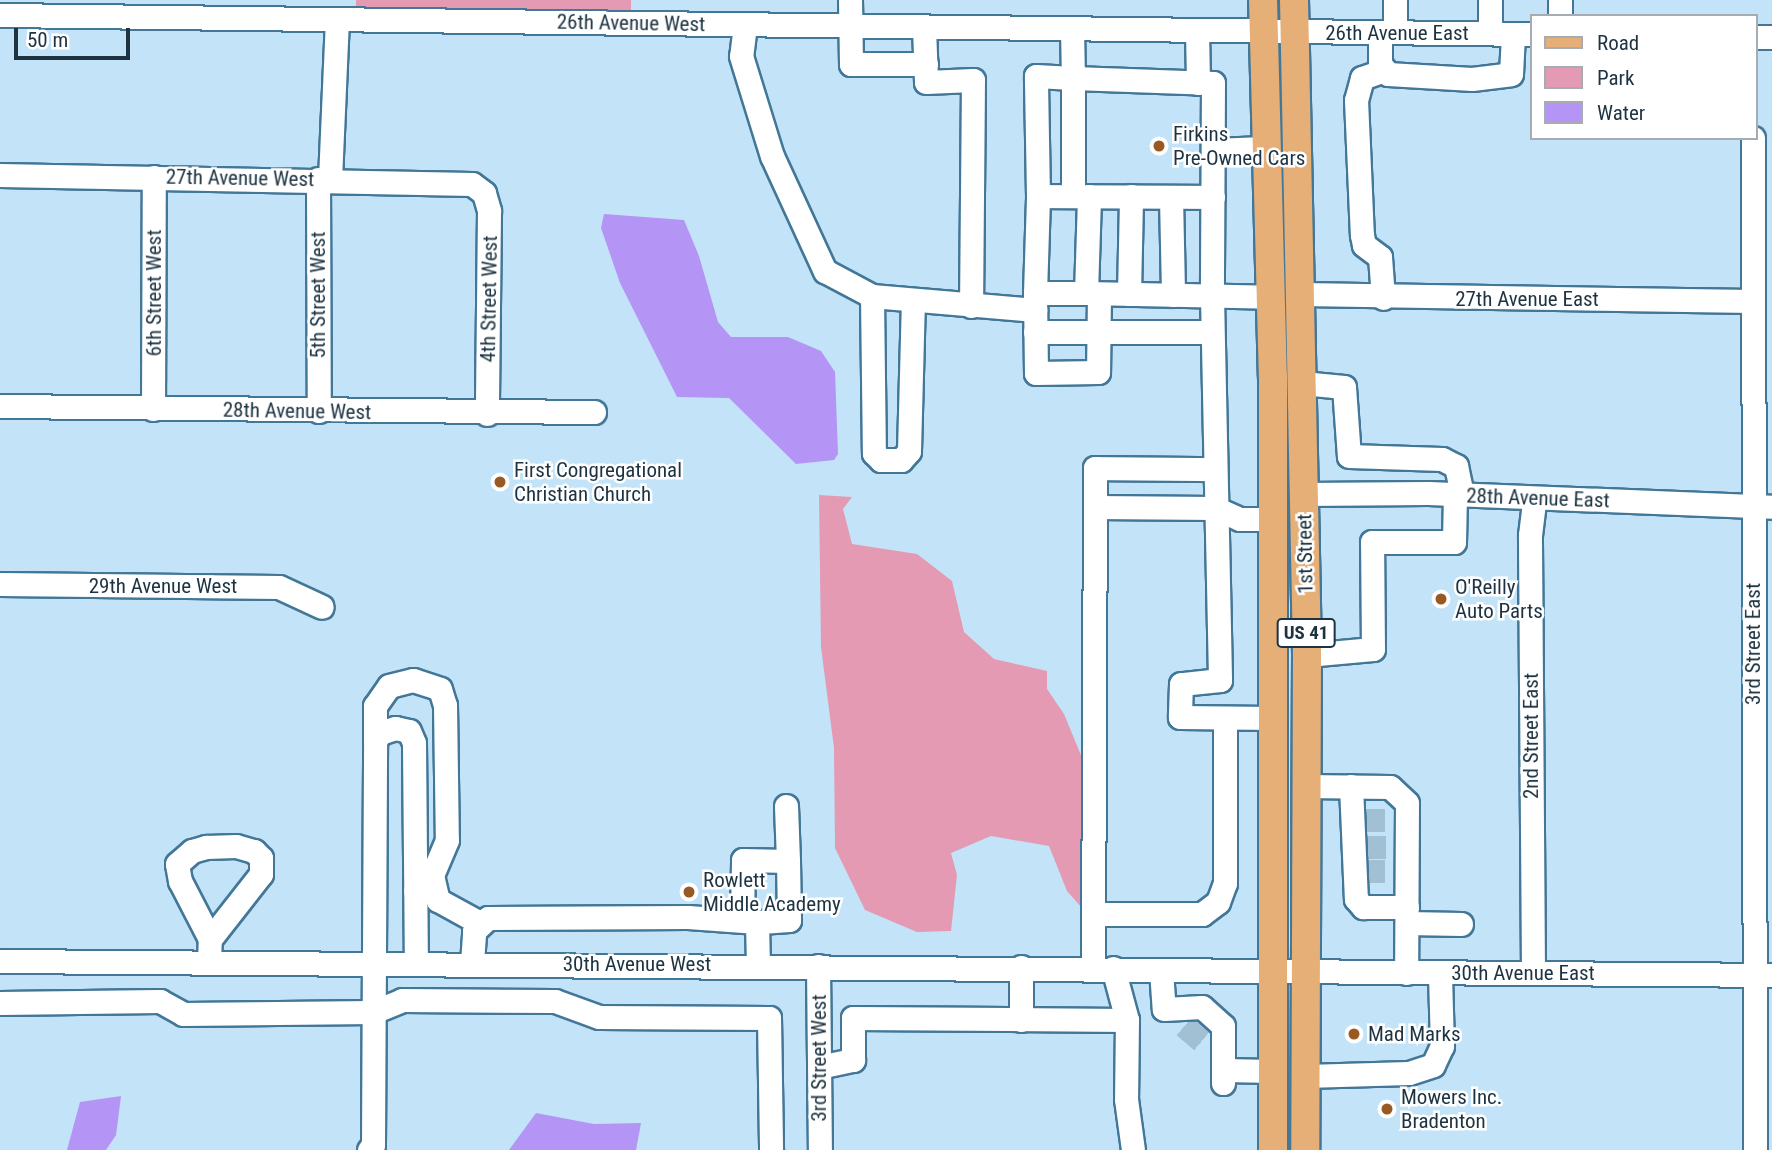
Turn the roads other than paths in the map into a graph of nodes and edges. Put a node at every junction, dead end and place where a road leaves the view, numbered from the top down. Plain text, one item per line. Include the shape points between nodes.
1 (850, 0) edge
2 (1263, 0) edge
3 (1294, 0) edge
4 (1395, 0) edge
5 (1490, 0) edge
6 (344, 12) edge
7 (0, 15) edge
8 (745, 25) junction
9 (850, 26) junction
10 (924, 27) junction
11 (1072, 28) junction
12 (1197, 30) junction
13 (1263, 31) junction
14 (1294, 32) junction
15 (1388, 32) junction
16 (1490, 33) junction
17 (1523, 34) edge
18 (926, 64) junction
19 (1382, 71) junction
20 (1073, 78) junction
21 (1198, 83) junction
22 (1753, 140) edge
23 (1264, 148) junction
24 (1213, 150) junction
25 (0, 175) edge
26 (154, 177) junction
27 (324, 179) junction
28 (479, 188) joint
29 (1038, 196) junction
30 (1081, 196) junction
31 (1131, 196) junction
32 (1171, 197) junction
33 (1213, 197) junction
34 (1093, 294) junction
35 (1129, 294) junction
36 (1300, 294) junction
37 (1172, 295) junction
38 (872, 296) junction
39 (1212, 296) junction
40 (1270, 297) junction
41 (1383, 298) junction
42 (913, 301) junction
43 (1753, 301) junction
44 (971, 306) junction
45 (1035, 312) junction
46 (1099, 332) junction
47 (1212, 332) junction
48 (1302, 383) junction
49 (0, 406) edge
50 (153, 409) junction
51 (319, 411) junction
52 (594, 412) dead end
53 (487, 414) junction
54 (1215, 469) junction
55 (1304, 494) junction
56 (1458, 495) junction
57 (1534, 500) junction
58 (1762, 506) edge
59 (1095, 507) junction
60 (1215, 508) junction
61 (1273, 519) junction
62 (0, 584) edge
63 (322, 607) dead end
64 (1307, 655) junction
65 (1225, 718) junction
66 (1273, 718) junction
67 (1305, 740) junction
68 (375, 741) junction
69 (1304, 786) junction
70 (1351, 786) junction
71 (786, 806) dead end
72 (788, 861) junction
73 (424, 883) junction
74 (1093, 914) junction
75 (1407, 915) junction
76 (750, 921) junction
77 (478, 922) junction
78 (1461, 924) dead end
79 (0, 961) edge
80 (373, 962) junction
81 (416, 963) junction
82 (472, 963) junction
83 (758, 965) junction
84 (818, 966) junction
85 (1021, 967) junction
86 (1103, 968) junction
87 (1161, 970) junction
88 (1532, 972) junction
89 (1273, 973) junction
90 (1305, 973) junction
91 (1406, 973) junction
92 (1440, 973) junction
93 (1763, 975) edge
94 (0, 1003) edge
95 (1164, 1009) junction
96 (373, 1012) junction
97 (1021, 1020) junction
98 (1127, 1020) junction
99 (1184, 1026) tunnel mouth
100 (1203, 1042) tunnel mouth
101 (819, 1067) junction
102 (1223, 1071) junction
103 (1273, 1071) junction
104 (1305, 1076) junction
105 (369, 1150) edge
106 (771, 1150) edge
107 (820, 1150) edge
108 (1133, 1150) edge
109 (1273, 1150) edge
110 (1305, 1150) edge
111 (1755, 1150) edge

1 - 9 street
2 - 13 main road, 1st Street / US 41
3 - 14 main road, 1st Street / US 41
4 - 15 street
5 - 16 street
6 - 7 street, 26th Avenue West
6 - 8 street, 26th Avenue West
6 - 27 street, 5th Street West
8 - 9 street, 26th Avenue West
8 - 38 street via 741,56 768,144 825,271
9 - 10 street, 26th Avenue West
9 - 18 street via 851,64
10 - 11 street, 26th Avenue West
10 - 18 street
11 - 12 street, 26th Avenue West
11 - 20 street
12 - 13 street, 26th Avenue West
12 - 21 street
13 - 14 street, 26th Avenue East
13 - 23 main road, 1st Street / US 41
14 - 15 street, 26th Avenue East
14 - 36 main road, 1st Street / US 41
15 - 16 street, 26th Avenue East
15 - 19 street
16 - 17 street, 26th Avenue East
17 - 19 street via 1513,66 1504,78 1413,77
18 - 44 street via 926,82 974,80
19 - 41 street via 1362,78 1356,100 1362,235 1364,245 1380,257
20 - 21 street
20 - 29 street via 1035,76
20 - 30 street
21 - 24 street via 1213,83
22 - 43 street, 3rd Street East
23 - 24 street
23 - 40 main road, 1st Street / US 41
24 - 33 street
25 - 26 street, 27th Avenue West
26 - 27 street, 27th Avenue West
26 - 50 street, 6th Street West
27 - 28 street, 27th Avenue West via 457,182
27 - 51 street, 5th Street West
28 - 53 street, 4th Street West via 489,211
29 - 30 street
29 - 45 street
30 - 31 street
30 - 34 street
31 - 32 street
31 - 35 street
32 - 33 street
32 - 37 street
33 - 39 street
34 - 35 street
34 - 45 street
34 - 46 street
35 - 37 street
36 - 41 street, 27th Avenue East
36 - 48 main road, 1st Street / US 41
37 - 39 street
38 - 42 street
38 - 42 street via 874,453 881,460 901,460 909,451
39 - 40 street
39 - 47 street
40 - 55 main road via 1286,340 1289,478 1294,489
40 - 61 main road, 1st Street / US 41
41 - 43 street, 27th Avenue East
42 - 44 street
43 - 58 street, 3rd Street East
44 - 45 street
45 - 46 street
45 - 46 street via 1036,373 1098,372
46 - 47 street
47 - 54 street
48 - 55 main road, 1st Street / US 41
48 - 56 street via 1344,387 1349,456 1442,459 1456,466
49 - 50 street, 28th Avenue West
50 - 51 street, 28th Avenue West
51 - 53 street, 28th Avenue West
52 - 53 street, 28th Avenue West
54 - 59 street via 1095,468
54 - 60 street
55 - 56 street, 28th Avenue East
55 - 64 main road, 1st Street / US 41
56 - 57 street, 28th Avenue East
56 - 64 street via 1454,542 1372,542 1373,649
57 - 58 street, 28th Avenue East
57 - 88 street, 2nd Street East via 1530,535
58 - 93 street, 3rd Street East
59 - 60 street
59 - 74 street
60 - 61 street via 1240,519
60 - 65 street via 1220,680 1181,684 1180,717
61 - 66 main road, 1st Street / US 41
61 - 67 main road via 1283,524 1288,535 1289,686
62 - 63 street, 29th Avenue West via 279,587
64 - 67 main road, 1st Street / US 41
65 - 66 street
65 - 74 street via 1225,883 1217,902 1202,914
66 - 89 main road, 1st Street / US 41
67 - 69 main road, 1st Street / US 41
68 - 73 street via 380,733 395,728 409,731 414,743
68 - 73 street via 375,706 389,686 413,680 440,689 445,705 447,839
68 - 80 street
69 - 70 street
69 - 90 main road, 1st Street / US 41
70 - 75 street via 1357,820 1356,899 1363,906
70 - 75 street via 1390,787 1407,803 1400,820 1400,871
71 - 72 street
72 - 76 street via 789,920
72 - 76 street via 743,860
73 - 77 street via 438,900
73 - 81 street
74 - 86 street
75 - 78 street
75 - 91 street
76 - 77 street via 501,916
76 - 83 street
77 - 82 street via 472,936
79 - 80 street, 30th Avenue West via 209,951
80 - 81 street, 30th Avenue West
80 - 96 street
81 - 82 street, 30th Avenue West
82 - 83 street, 30th Avenue West
83 - 84 street, 30th Avenue West
84 - 85 street, 30th Avenue West
84 - 101 street, 3rd Street West
85 - 86 street, 30th Avenue West
85 - 97 street
86 - 87 street, 30th Avenue West
86 - 98 street
87 - 89 street, 30th Avenue West
87 - 95 street
88 - 92 street, 30th Avenue East
88 - 93 street, 30th Avenue East
89 - 90 street, 30th Avenue East
89 - 103 main road, 1st Street / US 41
90 - 91 street, 30th Avenue East
90 - 104 main road, 1st Street / US 41
91 - 92 street, 30th Avenue East
92 - 104 street via 1442,1046 1433,1065 1420,1071
93 - 111 street, 3rd Street East
94 - 96 street via 160,1001 183,1014
95 - 99 street
95 - 102 street via 1202,1007 1223,1026
96 - 105 street via 373,1145
96 - 106 street via 402,1000 555,1001 599,1017 769,1018
97 - 98 street
97 - 101 street via 853,1018 853,1060
98 - 108 street via 1126,1099
100 - 102 street
101 - 107 street, 3rd Street West
102 - 103 street
103 - 109 main road, 1st Street / US 41
104 - 110 main road, 1st Street / US 41

